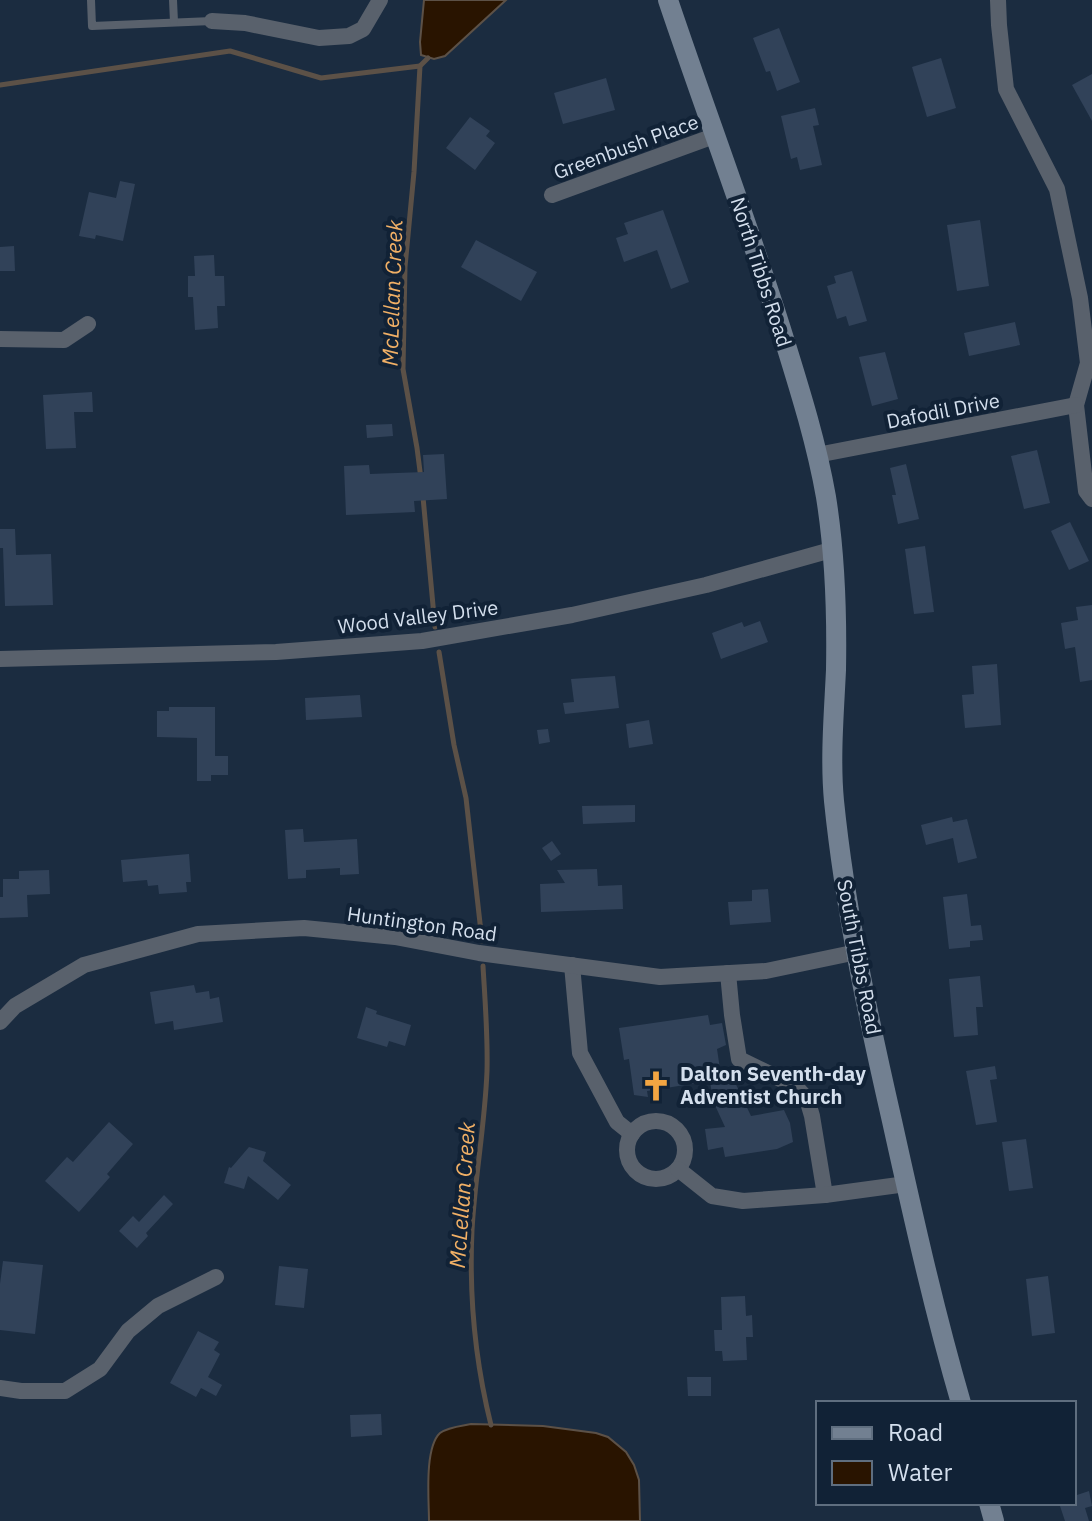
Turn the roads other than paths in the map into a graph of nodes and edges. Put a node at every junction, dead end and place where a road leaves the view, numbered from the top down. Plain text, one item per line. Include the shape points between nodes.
1 (91, 0) edge
2 (173, 0) edge
3 (380, 0) edge
4 (668, 0) edge
5 (998, 0) edge
6 (212, 21) joint
7 (174, 22) junction
8 (714, 136) junction
9 (552, 195) dead end
10 (88, 324) dead end
11 (0, 339) edge
12 (1076, 405) junction
13 (817, 455) junction
14 (1092, 499) edge
15 (831, 550) junction
16 (0, 659) edge
17 (857, 952) junction
18 (572, 965) junction
19 (728, 973) junction
20 (0, 1022) edge
21 (632, 1134) junction
22 (678, 1169) junction
23 (906, 1184) junction
24 (825, 1195) junction
25 (216, 1277) dead end
26 (0, 1388) edge
27 (960, 1401) edge

1 - 7 lane via 92,26
2 - 7 lane
3 - 6 street via 363,29 349,36 319,38
4 - 8 street, North Tibbs Road
5 - 12 street via 1006,89 1057,189 1080,298 1088,363
6 - 7 lane
8 - 9 street, Greenbush Place
8 - 13 street, North Tibbs Road via 753,240
10 - 11 street via 64,340
12 - 13 street, Dafodil Drive
12 - 14 street via 1086,491
13 - 15 street, North Tibbs Road
15 - 16 street, Wood Valley Drive via 602,609 422,641 276,652
15 - 17 street, South Tibbs Road via 836,666 833,794
17 - 19 street, Huntington Road via 766,971
17 - 23 street, South Tibbs Road
18 - 19 street, Huntington Road via 660,977
18 - 20 street, Huntington Road via 304,928 198,934 84,965 15,1006
18 - 21 street via 580,1053 617,1122
19 - 24 street via 739,1059 795,1086 807,1099
21 - 22 street via 627,1153 635,1170 661,1179
21 - 22 street via 656,1121 674,1127 685,1143
22 - 24 street via 712,1196 743,1201
23 - 24 street
23 - 27 street, South Tibbs Road
25 - 26 street via 158,1306 128,1331 100,1369 65,1391

